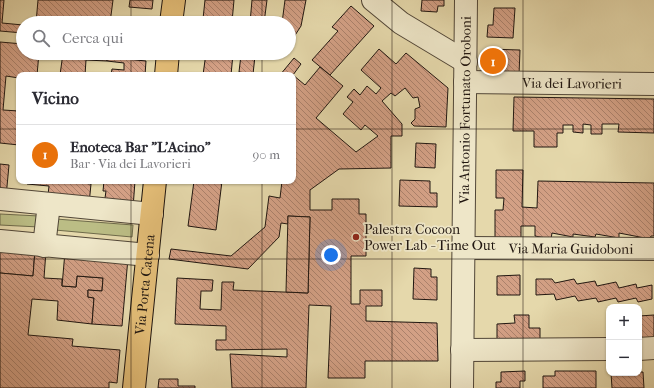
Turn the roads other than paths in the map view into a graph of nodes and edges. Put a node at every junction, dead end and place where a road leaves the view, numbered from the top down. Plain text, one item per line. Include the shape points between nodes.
1 (174, 0) edge
2 (373, 0) edge
3 (466, 0) edge
4 (172, 16) edge
5 (167, 60) edge
6 (166, 72) edge
7 (465, 72) junction
8 (654, 84) edge
9 (155, 184) edge
10 (0, 199) edge
11 (49, 204) junction
12 (152, 214) junction
13 (0, 242) edge
14 (44, 246) junction
15 (464, 248) junction
16 (654, 249) edge
17 (148, 255) junction
18 (654, 348) edge
19 (606, 349) edge
20 (642, 349) edge
21 (462, 350) junction
22 (134, 388) edge
23 (462, 388) edge

1 - 4 main road
2 - 7 street
3 - 7 street, Via Antonio Fortunato Oroboni
5 - 6 main road
7 - 8 street, Via dei Lavorieri
7 - 15 street, Via Antonio Fortunato Oroboni
9 - 12 main road, Via Porta Catena
10 - 11 street
11 - 12 street
11 - 14 street
12 - 17 main road, Via Porta Catena
13 - 14 street
14 - 17 street
15 - 16 street, Via Maria Guidoboni
15 - 21 street, Via Antonio Fortunato Oroboni
17 - 22 main road, Via Porta Catena
18 - 20 street
19 - 21 street
21 - 23 street, Via Antonio Fortunato Oroboni

